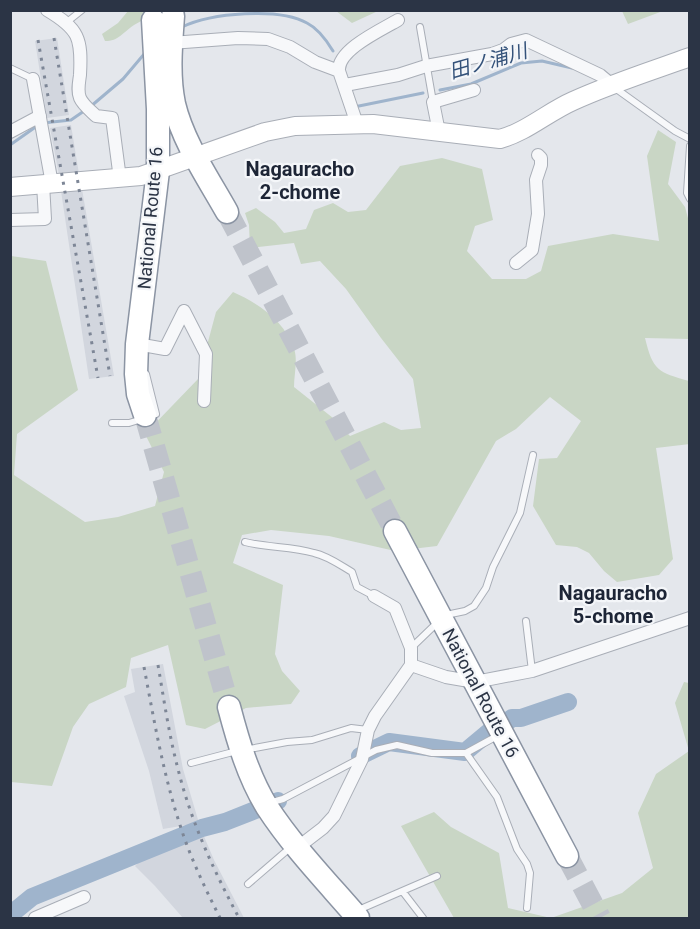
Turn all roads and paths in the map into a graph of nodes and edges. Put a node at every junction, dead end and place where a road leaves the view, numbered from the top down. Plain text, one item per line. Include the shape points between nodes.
1 (47, 10) edge
2 (82, 10) edge
3 (398, 20) dead end
4 (67, 22) junction
5 (420, 27) dead end
6 (171, 43) junction
7 (690, 57) edge
8 (426, 66) junction
9 (10, 68) edge
10 (339, 70) junction
11 (33, 79) joint
12 (171, 81) junction
13 (345, 85) junction
14 (612, 86) junction
15 (474, 90) dead end
16 (433, 102) junction
17 (40, 116) junction
18 (357, 124) junction
19 (10, 132) edge
20 (439, 132) junction
21 (690, 139) edge
22 (690, 146) edge
23 (538, 155) dead end
24 (197, 157) junction
25 (158, 171) junction
26 (120, 179) junction
27 (47, 184) junction
28 (10, 187) edge
29 (690, 199) edge
30 (227, 212) tunnel mouth
31 (10, 220) edge
32 (516, 263) dead end
33 (144, 353) junction
34 (204, 401) dead end
35 (145, 416) tunnel mouth
36 (112, 423) dead end
37 (533, 455) dead end
38 (395, 531) tunnel mouth
39 (245, 542) dead end
40 (374, 596) joint
41 (441, 618) junction
42 (690, 618) edge
43 (526, 621) dead end
44 (411, 648) junction
45 (411, 664) junction
46 (532, 671) junction
47 (475, 682) junction
48 (229, 707) tunnel mouth
49 (368, 730) junction
50 (502, 733) junction
51 (241, 751) junction
52 (466, 753) junction
53 (362, 759) junction
54 (191, 763) dead end
55 (266, 804) junction
56 (295, 846) junction
57 (567, 856) tunnel mouth
58 (437, 876) dead end
59 (248, 884) dead end
60 (403, 892) junction
61 (84, 897) dead end
62 (527, 908) dead end
63 (356, 915) edge
64 (35, 918) edge
65 (423, 918) edge

1 - 4 street
2 - 4 lane
3 - 10 street via 343,56
4 - 26 street via 76,32 80,48 80,99 96,116 112,118
5 - 8 lane
6 - 10 street via 268,39
6 - 12 highway, National Route 16
6 - 25 highway, National Route 16 via 163,18
7 - 14 street
8 - 13 street
8 - 14 street via 492,54 526,40 600,75
8 - 16 lane
9 - 11 lane
10 - 13 street
11 - 17 street
12 - 24 highway, National Route 16 via 180,121
12 - 25 highway via 171,157
13 - 18 street
14 - 20 street via 500,139
14 - 21 lane
15 - 16 street
16 - 20 street
17 - 19 street
17 - 27 street
18 - 20 street
18 - 24 street via 280,128
22 - 29 lane
23 - 32 street via 542,165 536,180 538,214 532,249
24 - 25 street
24 - 30 highway, National Route 16
25 - 26 street
25 - 33 highway, National Route 16
26 - 27 street
27 - 28 street
27 - 31 street via 45,219
33 - 34 street via 165,349 184,311 206,354
33 - 35 highway, National Route 16 via 135,374
33 - 36 lane via 156,415 129,423
37 - 41 lane via 520,513 486,588 474,606
38 - 41 highway, National Route 16
39 - 40 lane via 317,553 352,572 357,587
40 - 44 street via 395,608
41 - 44 lane
41 - 47 highway, National Route 16
42 - 46 street
43 - 46 lane
44 - 45 street
45 - 47 street via 446,677
45 - 49 street
46 - 47 street
47 - 50 highway, National Route 16
48 - 51 highway
49 - 51 lane via 351,728 312,740
49 - 53 street
50 - 52 lane
50 - 57 highway, National Route 16
51 - 54 lane
51 - 55 highway
52 - 53 lane via 432,753 397,746 376,750
52 - 62 lane via 497,797 527,864
53 - 55 lane
53 - 56 street via 334,816
55 - 56 highway
56 - 59 lane
56 - 63 highway
58 - 60 lane
60 - 63 lane
60 - 65 lane
61 - 64 street

